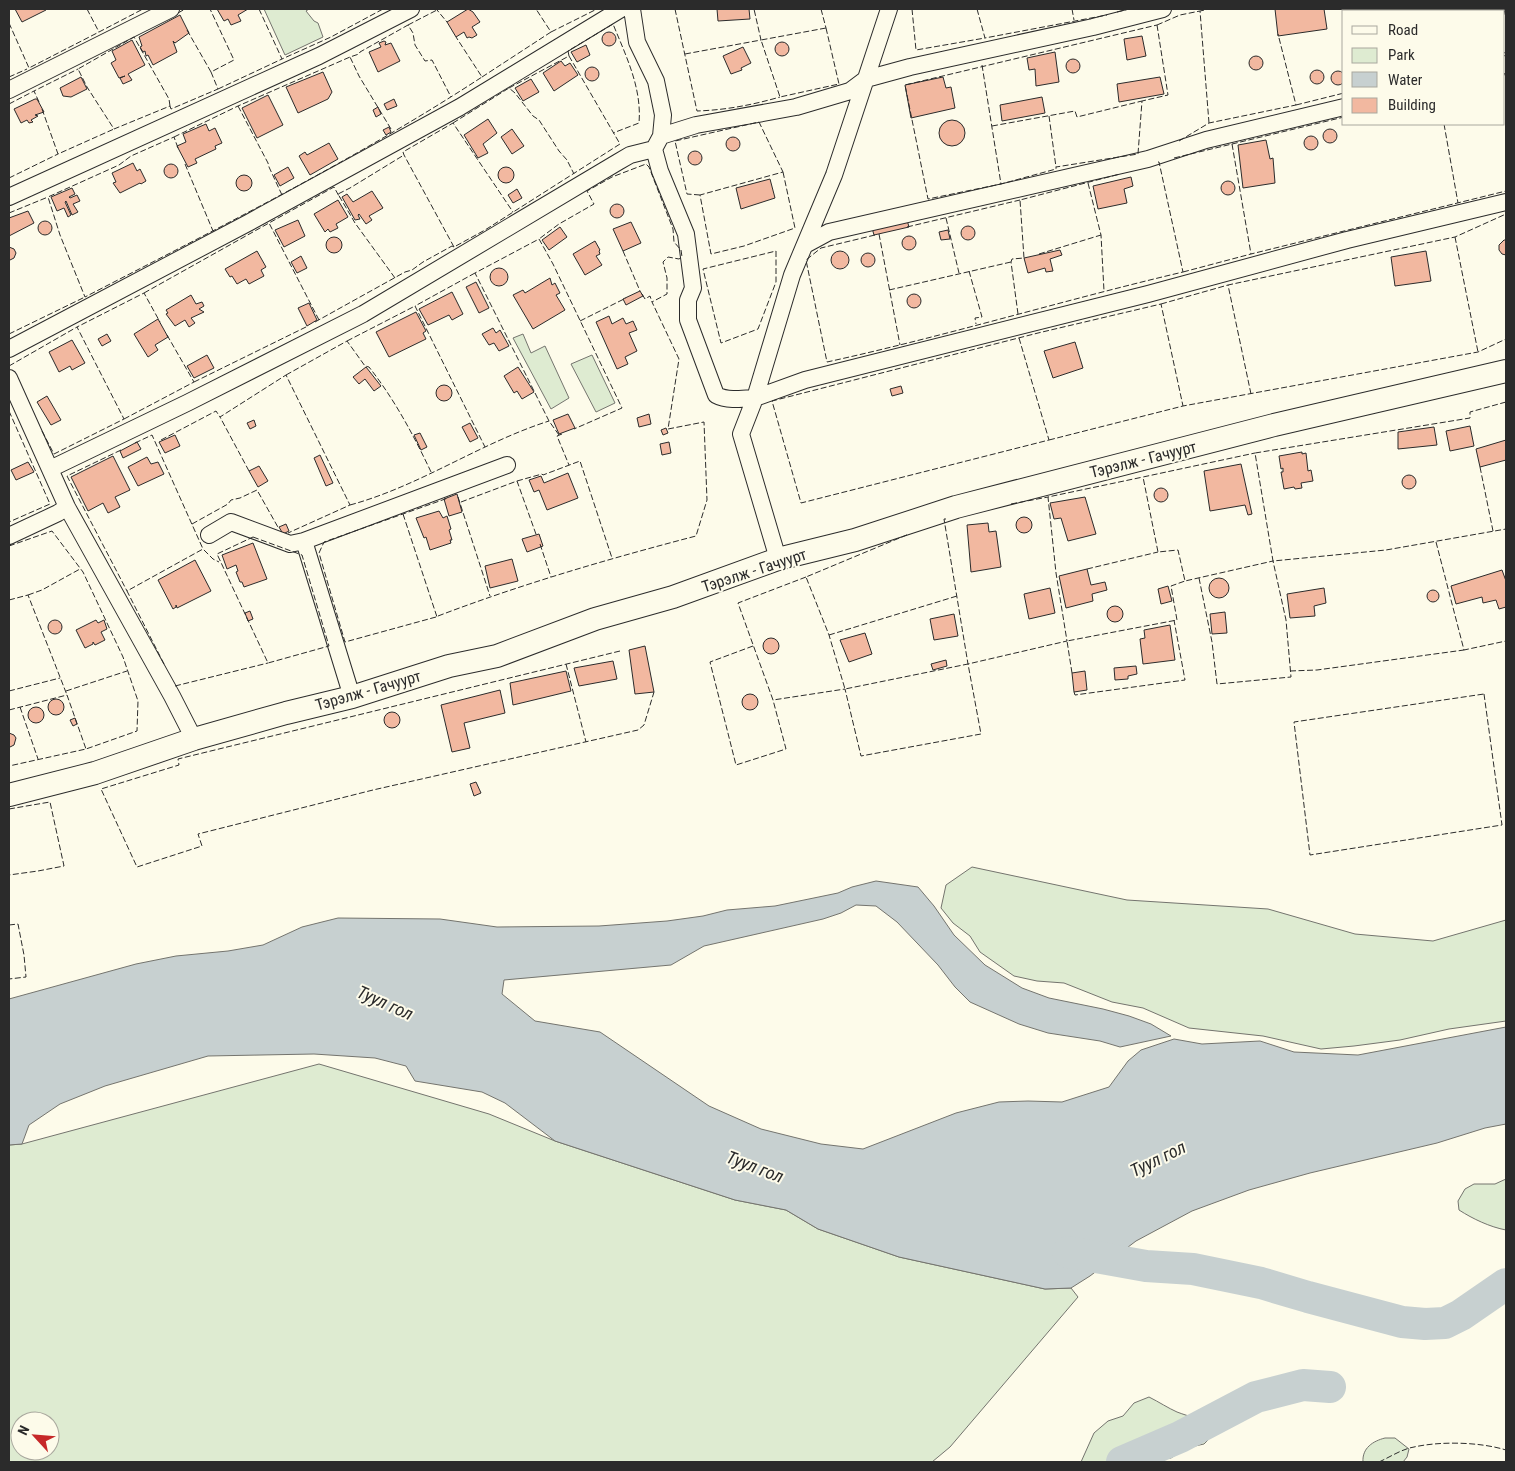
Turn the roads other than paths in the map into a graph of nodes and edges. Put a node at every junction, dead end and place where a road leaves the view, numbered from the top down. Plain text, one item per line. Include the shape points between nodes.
1 (171, 9) edge
2 (411, 9) edge
3 (621, 9) edge
4 (632, 9) edge
5 (889, 9) edge
6 (1163, 9) edge
7 (866, 78) junction
8 (9, 90) edge
9 (1342, 107) edge
10 (658, 143) junction
11 (9, 197) edge
12 (1506, 202) edge
13 (805, 244) junction
14 (9, 349) edge
15 (1506, 371) edge
16 (9, 378) edge
17 (755, 398) junction
18 (507, 464) dead end
19 (50, 469) junction
20 (67, 507) junction
21 (209, 535) dead end
22 (9, 536) edge
23 (304, 541) junction
24 (778, 559) junction
25 (352, 697) junction
26 (194, 739) junction
27 (9, 795) edge

1 - 8 street
2 - 11 street via 319,56
3 - 14 street via 460,107
4 - 10 street via 637,42 656,82 664,116
5 - 7 street
6 - 7 street
7 - 10 street via 850,91 796,107 696,125
7 - 13 street via 834,174
9 - 13 street via 1206,140 1148,159 829,232
10 - 17 street via 660,171 686,234 693,288 688,300 688,320 704,367 716,394 723,398
10 - 19 street via 630,155 363,314
12 - 17 street via 805,380
13 - 17 street via 792,275
15 - 24 main road, Тэрэлж - Гачуурт via 1274,425 994,497 855,540
16 - 19 street
17 - 24 street via 741,434
18 - 23 street
19 - 20 street
20 - 22 street
20 - 26 street
21 - 23 street via 231,522 290,544
23 - 25 street
24 - 25 main road, Тэрэлж - Гачуурт via 673,597 595,619 497,656 450,666
25 - 26 main road, Тэрэлж - Гачуурт
26 - 27 main road, Тэрэлж - Гачуурт via 95,774

